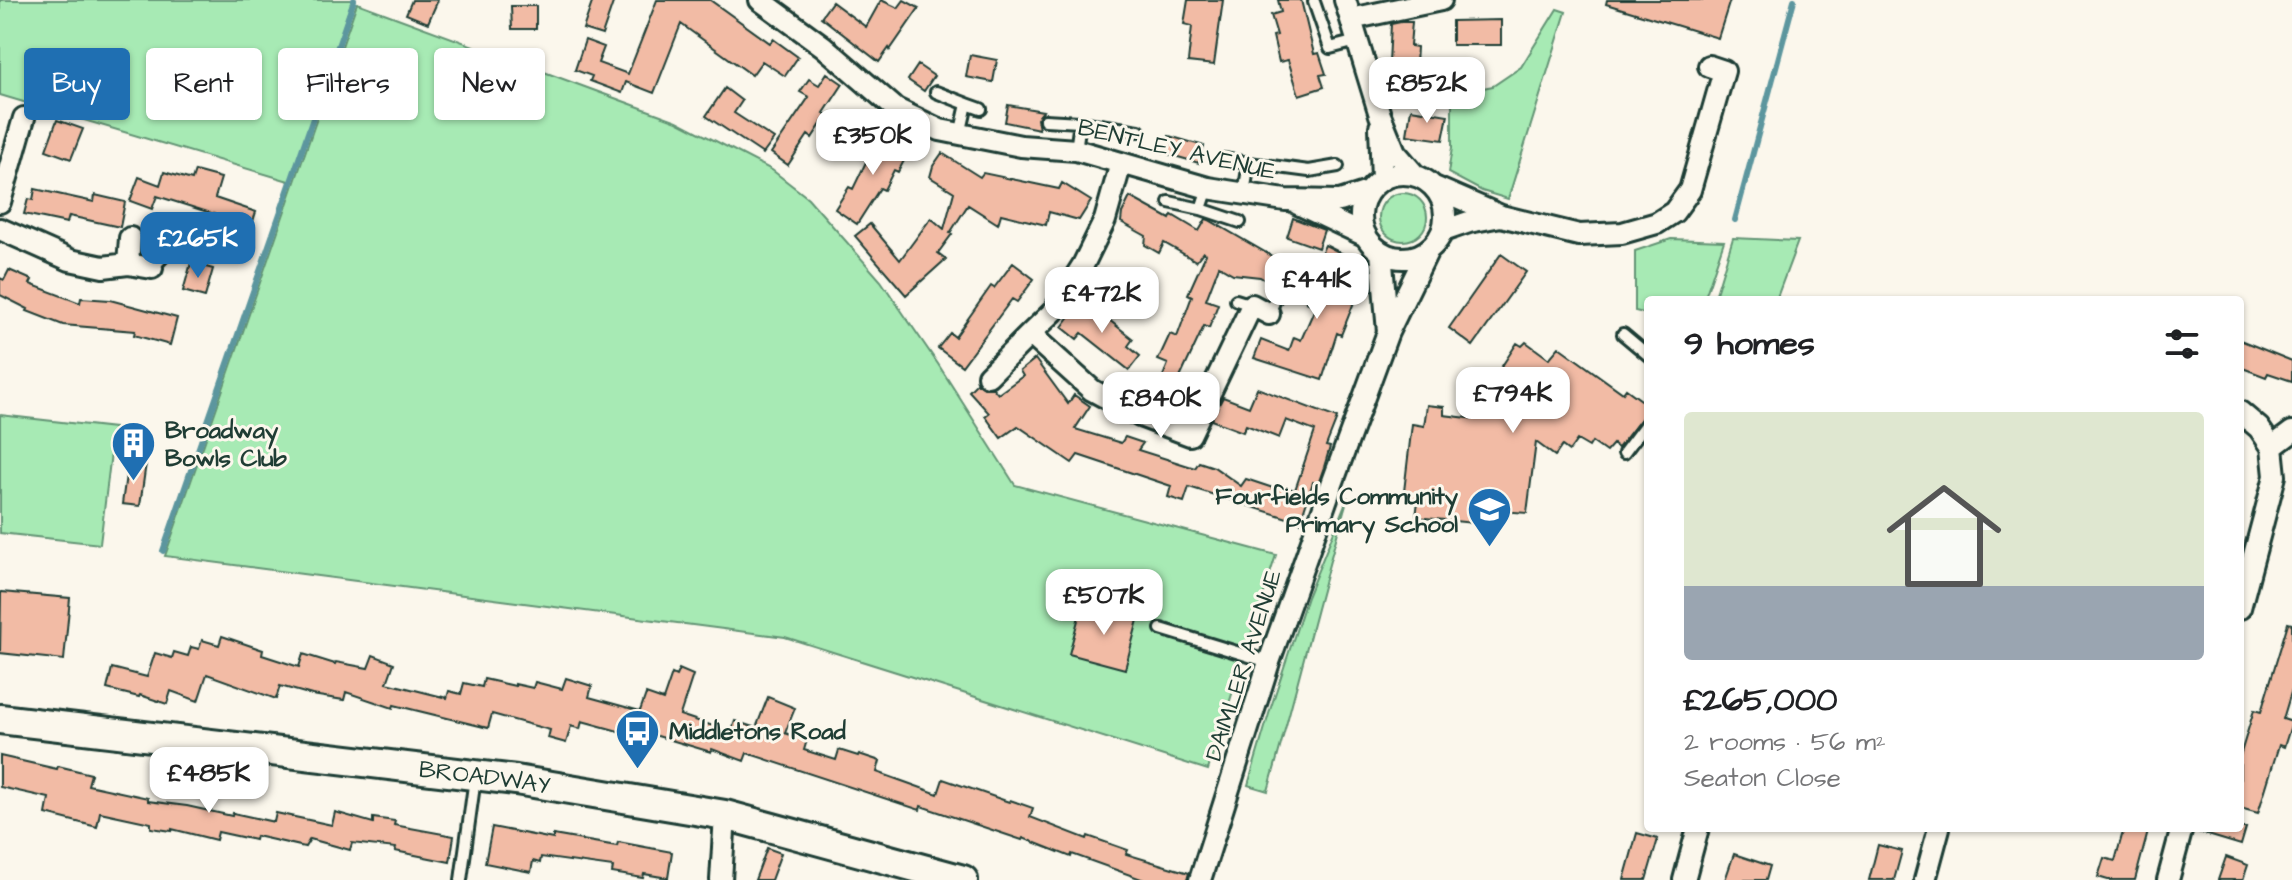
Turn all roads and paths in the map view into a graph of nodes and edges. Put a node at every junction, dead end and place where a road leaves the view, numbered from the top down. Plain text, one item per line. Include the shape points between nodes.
1 (760, 0) edge
2 (1441, 0) edge
3 (1314, 2) edge
4 (1348, 10) edge
5 (1357, 41) junction
6 (1709, 66) dead end
7 (936, 92) dead end
8 (967, 104) junction
9 (981, 109) dead end
10 (1380, 115) junction
11 (24, 118) dead end
12 (1045, 120) dead end
13 (1080, 122) junction
14 (1139, 131) dead end
15 (960, 135) junction
16 (9, 138) edge
17 (1076, 150) junction
18 (1223, 159) dead end
19 (1121, 163) junction
20 (1249, 163) junction
21 (1338, 166) dead end
22 (1415, 175) junction
23 (1375, 185) junction
24 (1434, 187) junction
25 (1208, 188) junction
26 (1244, 193) junction
27 (1291, 200) junction
28 (0, 202) edge
29 (1169, 202) dead end
30 (1201, 209) junction
31 (1501, 216) junction
32 (1240, 222) dead end
33 (0, 229) edge
34 (1443, 231) junction
35 (186, 234) dead end
36 (1366, 236) junction
37 (130, 238) dead end
38 (1428, 250) junction
39 (1381, 252) junction
40 (1291, 261) dead end
41 (128, 264) junction
42 (152, 268) joint
43 (1252, 306) joint
44 (1388, 332) junction
45 (1030, 334) junction
46 (1623, 334) dead end
47 (1644, 352) edge
48 (988, 376) dead end
49 (2244, 415) edge
50 (1644, 426) edge
51 (2292, 432) edge
52 (2272, 447) junction
53 (1624, 453) dead end
54 (2244, 593) edge
55 (1161, 629) dead end
56 (1269, 662) junction
57 (0, 719) edge
58 (476, 776) junction
59 (725, 815) junction
60 (1697, 832) edge
61 (1938, 832) edge
62 (2181, 832) edge
63 (922, 874) edge
64 (461, 880) edge
65 (721, 880) edge
66 (963, 880) edge
67 (1200, 880) edge
68 (1684, 880) edge
69 (1925, 880) edge
70 (2168, 880) edge

1 - 15 street, BENTLEY AVENUE via 896,109
2 - 4 street
3 - 5 lane via 1330,48
4 - 5 street
5 - 10 street
6 - 31 street via 1724,71 1690,190 1674,212 1622,233 1579,235
7 - 8 lane
8 - 9 lane
8 - 15 lane
10 - 22 street via 1395,152
10 - 23 street
11 - 16 street
12 - 13 lane
13 - 14 lane
13 - 17 lane
15 - 17 street, BENTLEY AVENUE
16 - 28 street
17 - 19 street, BENTLEY AVENUE
18 - 20 lane
19 - 25 street, BENTLEY AVENUE
19 - 45 street via 1105,220 1083,265 1053,312
20 - 21 lane via 1309,171
20 - 26 lane
22 - 23 street via 1401,173
22 - 24 street
23 - 27 street, BENTLEY AVENUE via 1340,201
23 - 36 street via 1361,213
24 - 31 street
24 - 34 street via 1444,206
25 - 26 street, BENTLEY AVENUE
25 - 30 lane
26 - 27 street, BENTLEY AVENUE
27 - 36 street, BENTLEY AVENUE
29 - 30 lane
30 - 32 lane
31 - 34 street
33 - 41 street via 70,260 103,267
34 - 38 street
35 - 42 lane
36 - 39 street
37 - 41 street
38 - 39 street via 1407,258
38 - 44 street, DAIMLER AVENUE
39 - 44 street, DAIMLER AVENUE
40 - 43 lane
41 - 42 street
43 - 45 street via 1190,435 1092,390
44 - 56 street, DAIMLER AVENUE
45 - 48 street
46 - 47 lane
49 - 52 street
50 - 53 lane
51 - 52 street
52 - 54 street via 2275,476
55 - 56 lane
56 - 67 street, DAIMLER AVENUE
57 - 58 main road, BROADWAY
58 - 59 main road, BROADWAY
58 - 64 lane
59 - 63 main road, BROADWAY
59 - 65 street
60 - 68 street
61 - 69 street
62 - 70 street
63 - 66 main road, BROADWAY

